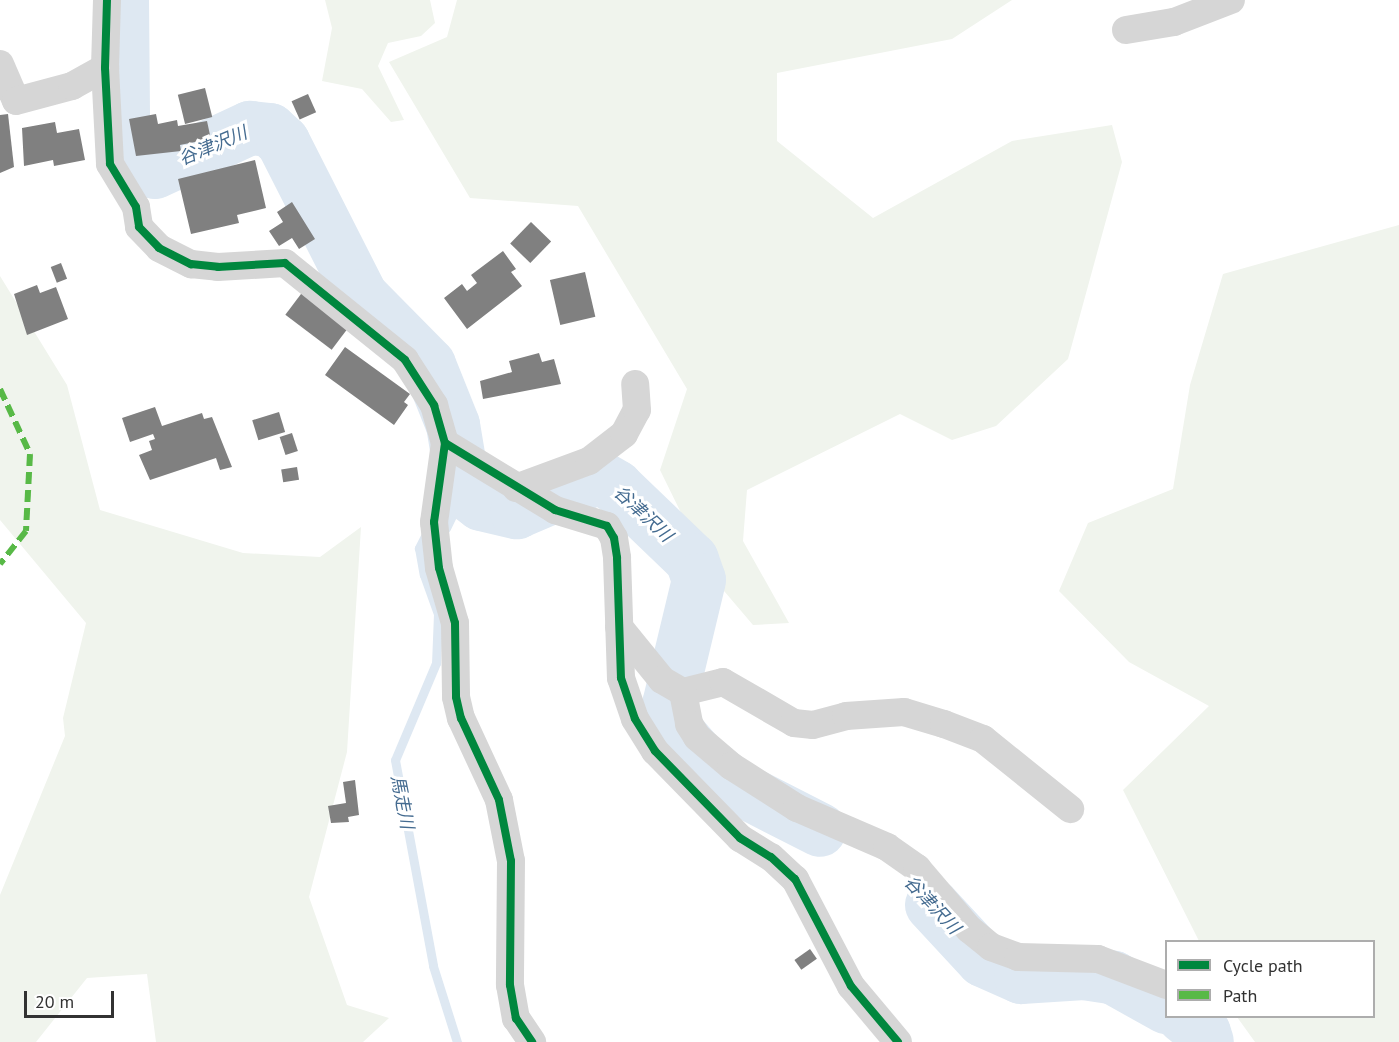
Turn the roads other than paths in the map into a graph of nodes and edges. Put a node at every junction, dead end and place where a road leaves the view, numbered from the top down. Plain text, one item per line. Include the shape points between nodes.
1 (107, 0) edge
2 (1231, 0) edge
3 (1126, 30) dead end
4 (0, 64) edge
5 (105, 68) junction
6 (635, 384) dead end
7 (445, 443) junction
8 (516, 488) junction
9 (619, 627) junction
10 (682, 692) junction
11 (1070, 809) dead end
12 (1165, 984) edge
13 (532, 1042) edge
14 (898, 1042) edge

1 - 5 street
2 - 3 street via 1174,21
4 - 5 street via 16,101 72,86
5 - 7 street via 110,164 136,207 139,227 159,248 191,264 218,267 285,262 405,360 434,405
6 - 8 street via 637,410 624,434 589,461
7 - 8 street
7 - 13 street via 434,522 440,568 455,623 456,697 461,718 499,800 510,861 510,985 516,1018
8 - 9 street via 555,510 607,526 614,538 617,558
9 - 10 street via 662,680
9 - 14 street via 621,678 634,719 655,750 740,838 771,857 795,879 851,986
10 - 11 street via 723,682 794,723 813,725 846,716 904,712 944,724 983,739
10 - 12 street via 689,724 731,766 797,808 887,847 917,868 969,929 991,947 1018,957 1098,959

